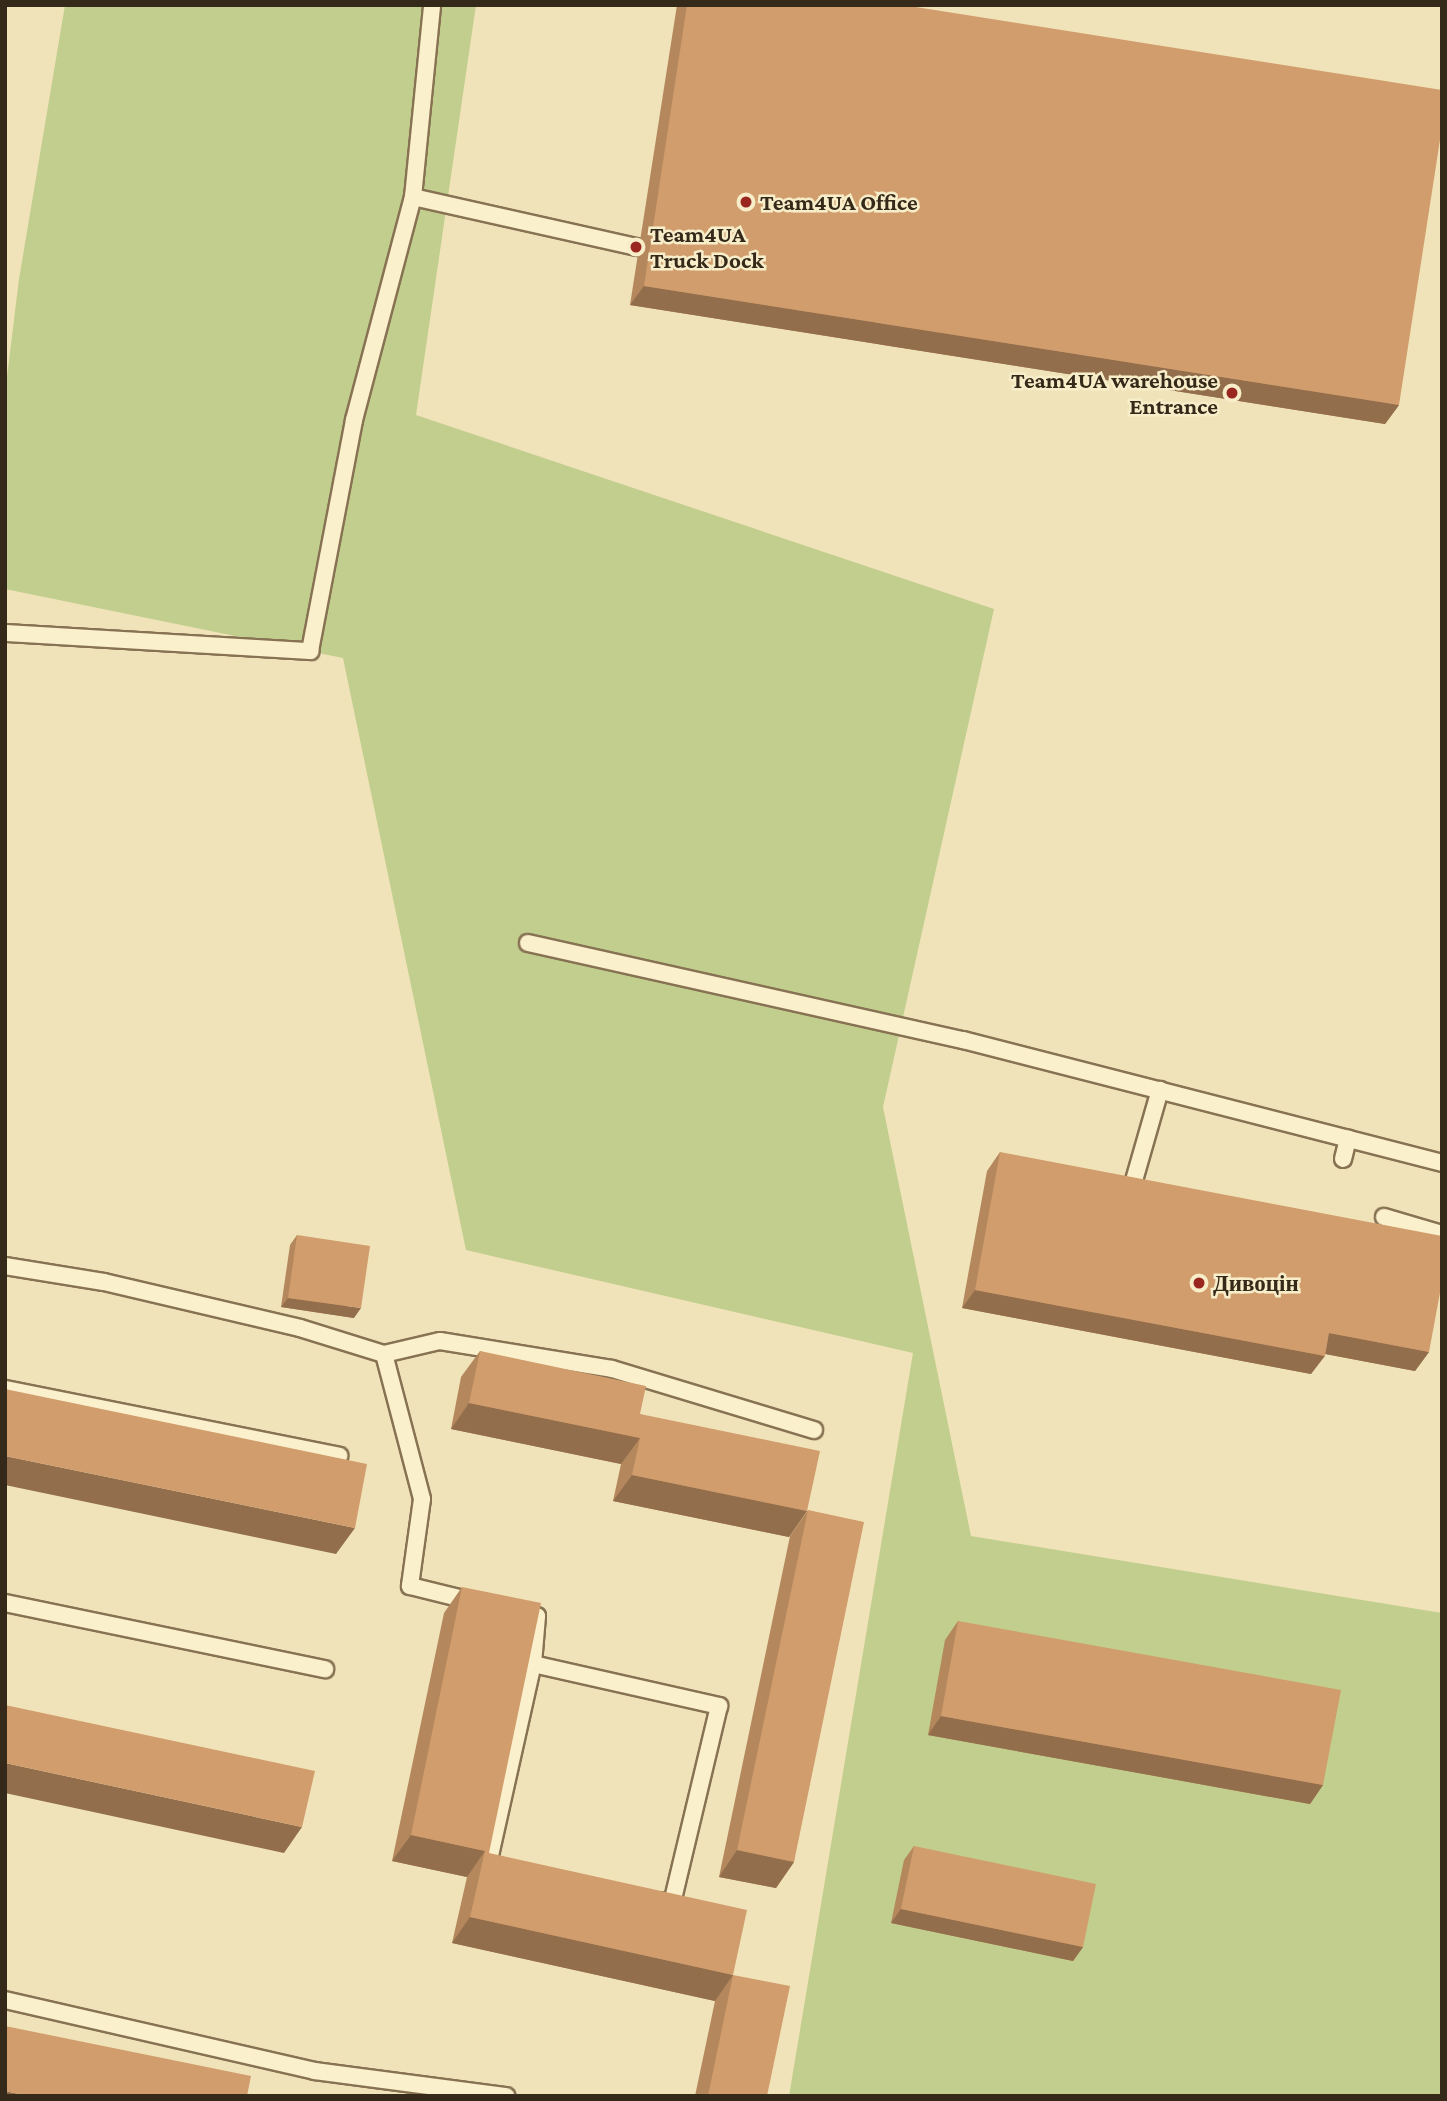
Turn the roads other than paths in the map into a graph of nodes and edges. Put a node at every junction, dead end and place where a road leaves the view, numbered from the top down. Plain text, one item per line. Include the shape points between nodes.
1 (432, 5) edge
2 (413, 197) junction
3 (636, 247) dead end
4 (5, 633) edge
5 (528, 943) dead end
6 (1160, 1090) junction
7 (1348, 1139) junction
8 (1343, 1159) dead end
9 (1442, 1163) edge
10 (1133, 1184) edge
11 (1384, 1217) dead end
12 (1442, 1234) edge
13 (5, 1266) edge
14 (384, 1354) junction
15 (5, 1389) edge
16 (814, 1430) dead end
17 (339, 1457) edge
18 (5, 1603) edge
19 (533, 1664) junction
20 (325, 1669) dead end
21 (514, 1873) edge
22 (646, 1898) edge
23 (5, 2000) edge
24 (506, 2096) edge

1 - 2 lane
2 - 3 lane
2 - 4 lane via 354,420 310,651
5 - 6 lane via 963,1040
6 - 7 lane
6 - 10 lane
7 - 8 lane
7 - 9 lane
11 - 12 lane
13 - 14 lane via 117,1285 300,1328
14 - 16 lane via 440,1341 612,1369
14 - 19 lane via 422,1499 410,1586 537,1616
15 - 17 lane
18 - 20 lane
19 - 21 lane via 487,1868
19 - 22 lane via 719,1706 672,1903
23 - 24 lane via 315,2071

